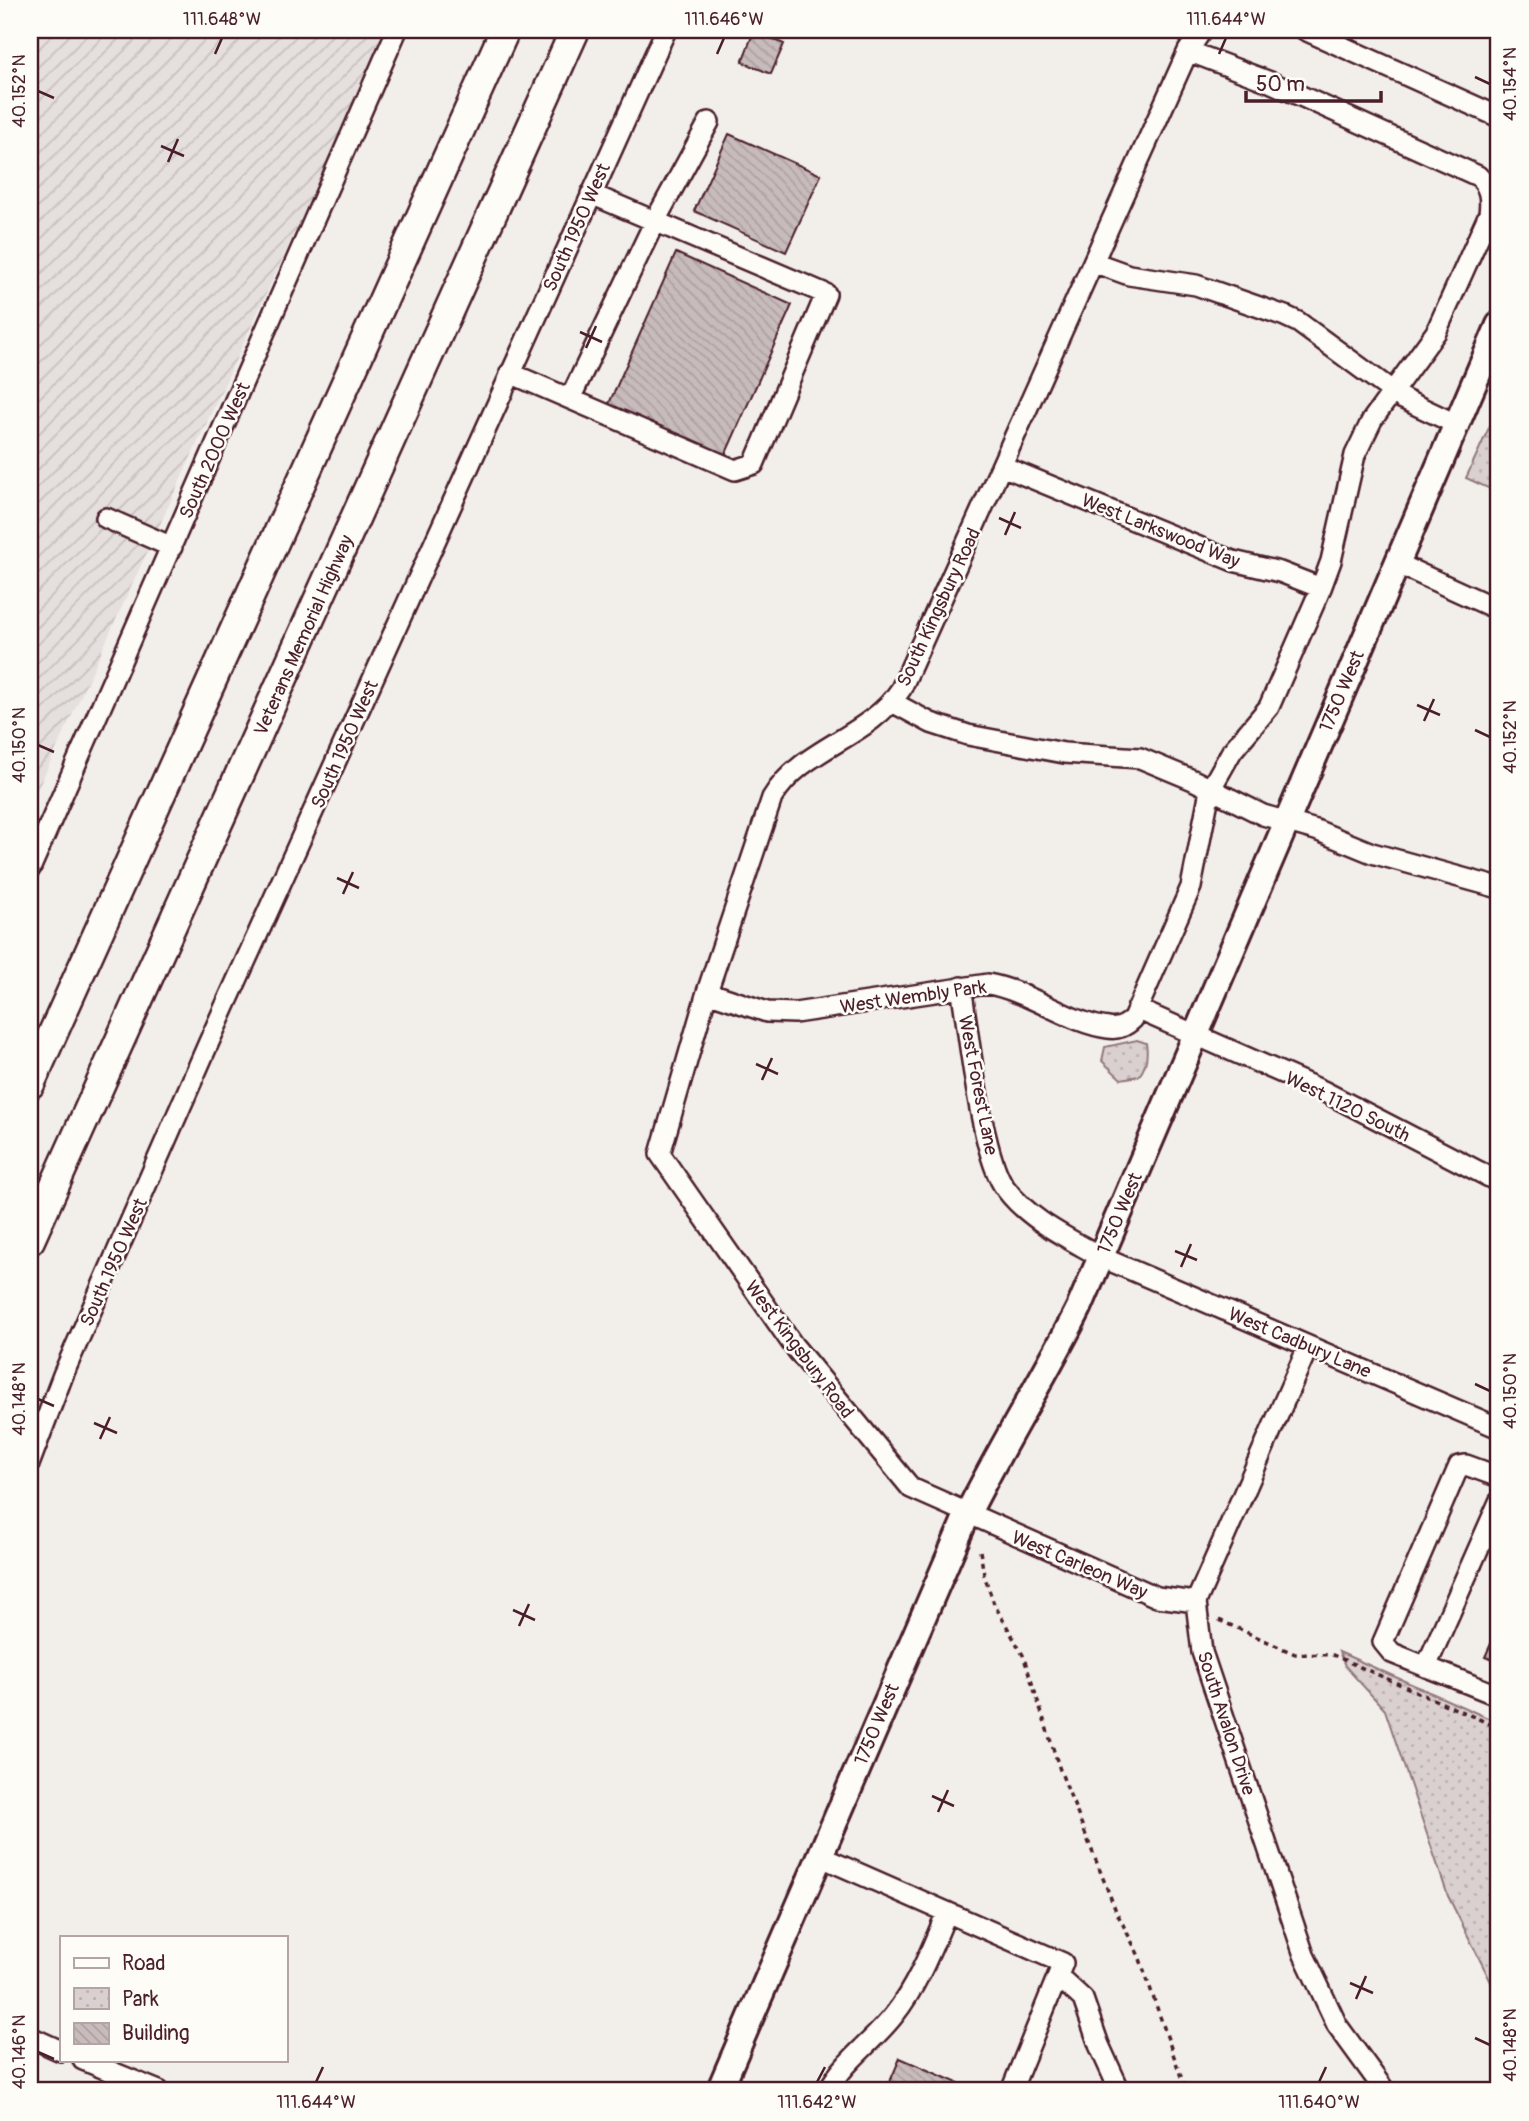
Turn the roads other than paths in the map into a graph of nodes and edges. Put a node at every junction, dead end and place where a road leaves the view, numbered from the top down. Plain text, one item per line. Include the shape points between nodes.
1 (397, 30) edge
2 (505, 30) edge
3 (575, 30) edge
4 (666, 30) edge
5 (1202, 30) edge
6 (1305, 30) edge
7 (1188, 51) junction
8 (1499, 117) edge
9 (709, 122) dead end
10 (591, 194) junction
11 (655, 221) junction
12 (1093, 262) junction
13 (1499, 325) edge
14 (510, 373) junction
15 (1393, 391) junction
16 (570, 399) junction
17 (1458, 425) junction
18 (1002, 466) junction
19 (106, 518) dead end
20 (172, 547) junction
21 (1396, 563) junction
22 (1321, 588) junction
23 (1499, 610) edge
24 (892, 702) junction
25 (1210, 790) junction
26 (1285, 821) junction
27 (37, 831) edge
28 (30, 869) edge
29 (1499, 888) edge
30 (961, 987) junction
31 (707, 992) junction
32 (1138, 1009) junction
33 (1195, 1034) junction
34 (30, 1084) edge
35 (660, 1154) joint
36 (1499, 1182) edge
37 (30, 1240) edge
38 (1101, 1257) junction
39 (1308, 1347) junction
40 (1499, 1428) edge
41 (30, 1462) edge
42 (1499, 1477) edge
43 (1499, 1502) edge
44 (967, 1515) junction
45 (1196, 1602) junction
46 (1426, 1667) junction
47 (1499, 1696) edge
48 (819, 1856) junction
49 (947, 1912) junction
50 (1060, 1969) junction
51 (30, 2037) edge
52 (60, 2051) edge
53 (88, 2062) edge
54 (829, 2089) dead end
55 (159, 2091) edge
56 (719, 2091) edge
57 (1011, 2091) edge
58 (1120, 2091) edge
59 (1385, 2091) edge

1 - 20 street, South 2000 West
2 - 34 highway
3 - 37 highway, Veterans Memorial Highway
4 - 10 street, South 1950 West
5 - 7 street, South Kingsbury Road
6 - 8 street
7 - 12 street, South Kingsbury Road
7 - 15 street via 1270,82 1478,176 1490,194 1489,214 1436,332
9 - 11 street
10 - 11 street
10 - 14 street, South 1950 West
11 - 16 street
11 - 16 street via 825,294 754,464 735,470
12 - 15 street via 1129,275 1196,285 1285,316
12 - 18 street, South Kingsbury Road
13 - 17 main road, 1750 West
14 - 16 street
14 - 41 street, South 1950 West via 204,1054
15 - 17 street
15 - 22 street via 1355,455
17 - 21 main road, 1750 West
18 - 22 street, West Larkswood Way via 1233,561
18 - 24 street, South Kingsbury Road
19 - 20 street
20 - 27 street, South 2000 West
21 - 23 street
21 - 26 main road, 1750 West
22 - 25 street via 1269,707 1232,751
24 - 25 street via 958,732 1064,753 1140,758
24 - 31 street, South Kingsbury Road via 866,725 802,763 780,784 763,819
25 - 26 street
25 - 32 street via 1191,887
26 - 29 street via 1372,853
26 - 33 main road, 1750 West
27 - 28 street, South 2000 West
30 - 31 street, West Wembly Park via 795,1013 767,1012
30 - 32 street, West Wembly Park via 1006,987 1114,1029 1127,1025
30 - 38 street, West Forest Lane via 989,1152 1005,1189 1042,1222
31 - 35 street, South Kingsbury Road
32 - 33 street
33 - 36 street, West 1120 South via 1323,1091
33 - 38 main road, 1750 West
35 - 44 street, West Kingsbury Road via 793,1345 911,1488
38 - 39 street, West Cadbury Lane
38 - 44 main road, 1750 West via 1052,1362
39 - 40 street, West Cadbury Lane
39 - 45 street
42 - 46 street via 1459,1466 1384,1633 1383,1642 1392,1653
43 - 46 street
44 - 45 street, West Carleon Way via 1157,1597
44 - 48 main road, 1750 West
45 - 59 street, South Avalon Drive via 1202,1652 1304,1955 1337,2025
46 - 47 street
48 - 49 street
48 - 56 main road, 1750 West
49 - 50 street
49 - 54 street via 915,1982 894,2015
50 - 57 street
50 - 58 street via 1083,1999
51 - 52 street
53 - 55 street

